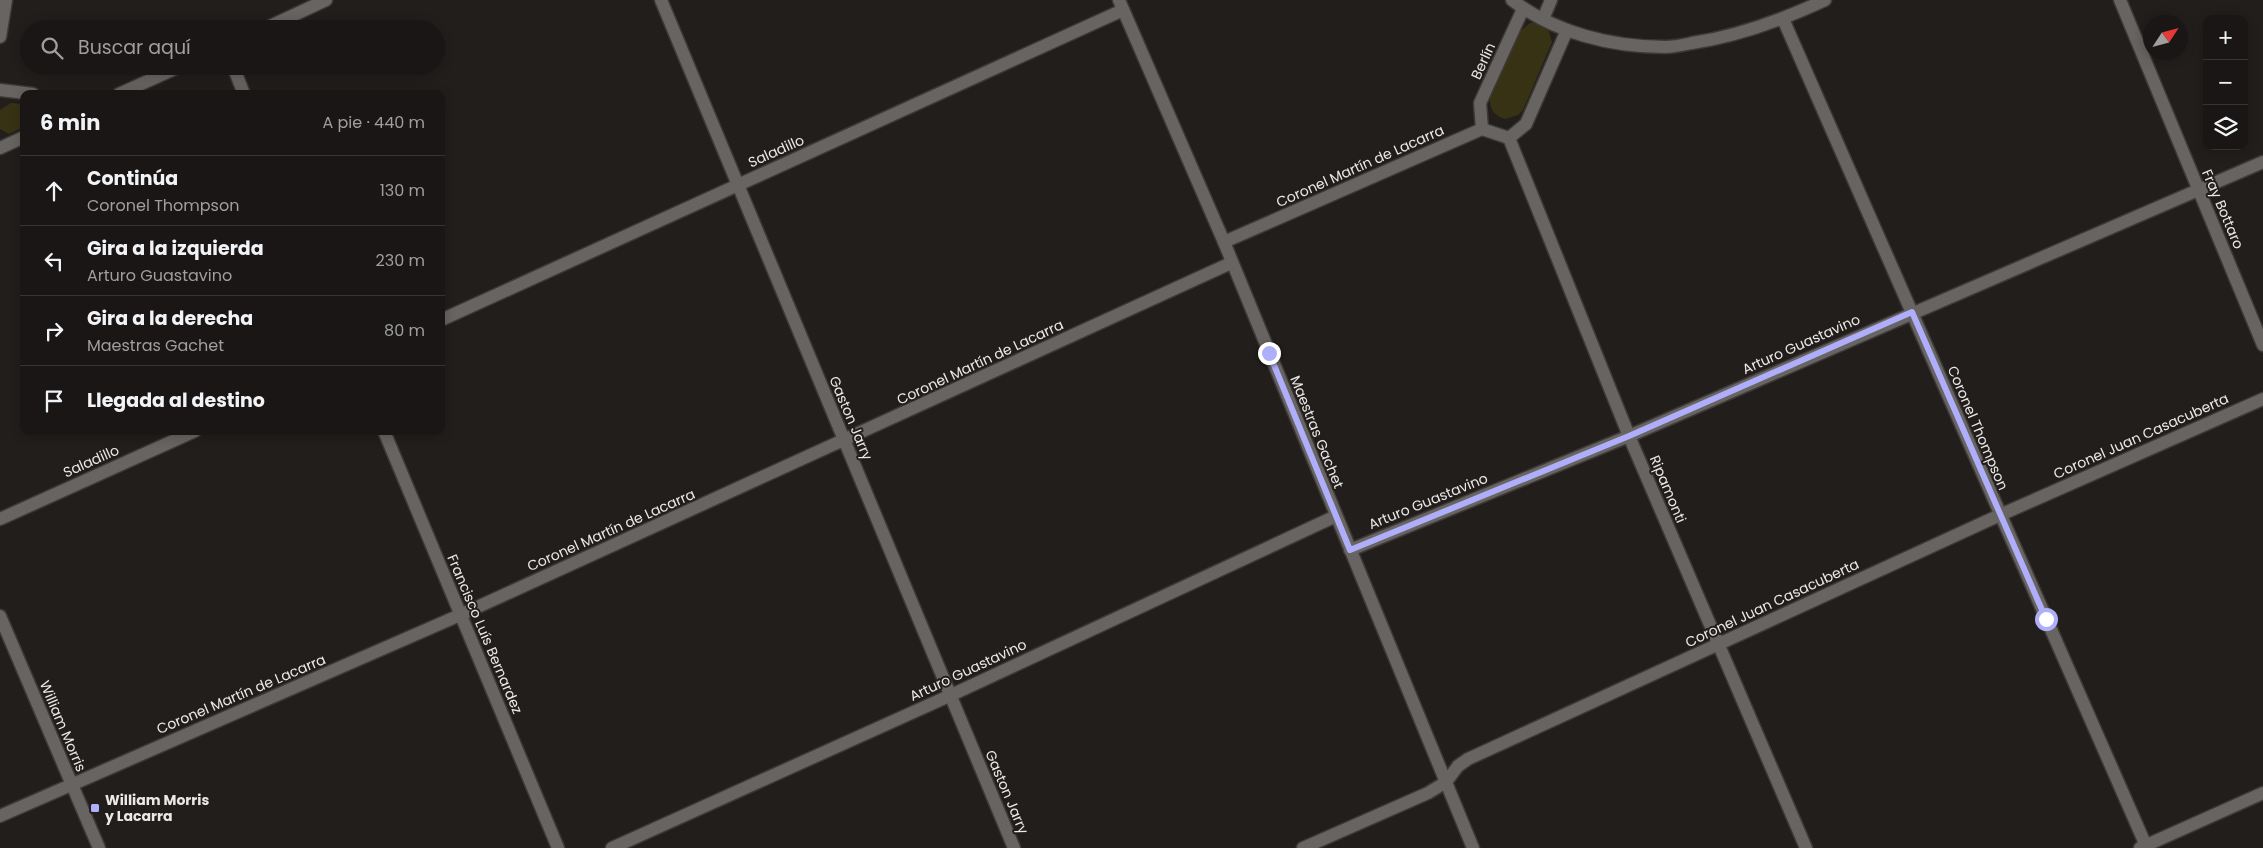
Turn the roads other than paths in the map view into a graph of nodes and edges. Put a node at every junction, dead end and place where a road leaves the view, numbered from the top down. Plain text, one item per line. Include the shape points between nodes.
1 (6, 0) edge
2 (326, 0) edge
3 (661, 0) edge
4 (1512, 0) edge
5 (1551, 0) edge
6 (1824, 0) edge
7 (2120, 0) edge
8 (1121, 5) edge
9 (1523, 9) junction
10 (1543, 19) junction
11 (1783, 19) junction
12 (283, 20) edge
13 (1567, 30) junction
14 (0, 37) edge
15 (161, 75) edge
16 (236, 75) edge
17 (0, 90) edge
18 (128, 90) edge
19 (242, 90) edge
20 (20, 92) edge
21 (1482, 129) junction
22 (1509, 138) junction
23 (20, 139) edge
24 (0, 148) edge
25 (2263, 162) edge
26 (738, 185) junction
27 (2198, 189) junction
28 (1224, 242) junction
29 (1232, 263) junction
30 (1912, 312) junction
31 (445, 318) edge
32 (2263, 345) edge
33 (2263, 399) edge
34 (186, 435) edge
35 (386, 435) edge
36 (1629, 436) junction
37 (845, 441) junction
38 (2000, 515) junction
39 (1336, 516) junction
40 (0, 519) edge
41 (1350, 550) junction
42 (460, 615) junction
43 (0, 616) edge
44 (1718, 644) junction
45 (949, 696) junction
46 (1446, 782) junction
47 (72, 783) junction
48 (2263, 793) edge
49 (0, 816) edge
50 (2144, 847) edge
51 (99, 848) edge
52 (558, 848) edge
53 (612, 848) edge
54 (1014, 848) edge
55 (1303, 848) edge
56 (1473, 848) edge
57 (1806, 848) edge

1 - 14 street
2 - 12 street
3 - 26 street, Gaston Jarry
4 - 9 street
5 - 10 street
6 - 11 street
7 - 27 street, Fray Bottaro
8 - 26 street, Saladillo
8 - 28 street, Maestras Gachet
9 - 10 street
9 - 21 street, Berlín via 1480,103
10 - 13 street
11 - 13 street via 1720,39 1666,47 1604,41
11 - 30 street, Coronel Thompson
13 - 22 street via 1526,124
15 - 18 street
16 - 19 street
17 - 20 street
21 - 22 street
21 - 28 street, Coronel Martín de Lacarra
22 - 36 street, Ripamonti
23 - 24 street
25 - 27 street, Arturo Guastavino
26 - 31 street, Saladillo
26 - 37 street, Gaston Jarry
27 - 30 street, Arturo Guastavino
27 - 32 street, Fray Bottaro
28 - 29 street, Maestras Gachet
29 - 37 street, Coronel Martín de Lacarra
29 - 39 street, Maestras Gachet
30 - 36 street, Arturo Guastavino
30 - 38 street, Coronel Thompson
33 - 38 street, Coronel Juan Casacuberta
34 - 40 street, Saladillo
35 - 42 street, Francisco Luís Bernardez
36 - 41 street, Arturo Guastavino
36 - 44 street, Ripamonti
37 - 42 street, Coronel Martín de Lacarra
37 - 45 street, Gaston Jarry
38 - 44 street, Coronel Juan Casacuberta
38 - 50 street, Coronel Thompson
39 - 41 street, Maestras Gachet
39 - 45 street, Arturo Guastavino
41 - 46 street, Maestras Gachet
42 - 47 street, Coronel Martín de Lacarra
42 - 52 street, Francisco Luís Bernardez
43 - 47 street, William Morris
44 - 46 street, Coronel Juan Casacuberta via 1468,759
44 - 57 street, Ripamonti
45 - 53 street, Arturo Guastavino
45 - 54 street, Gaston Jarry
46 - 55 street, Coronel Juan Casacuberta
46 - 56 street, Maestras Gachet
47 - 49 street, Coronel Martín de Lacarra
47 - 51 street, William Morris
48 - 50 street

